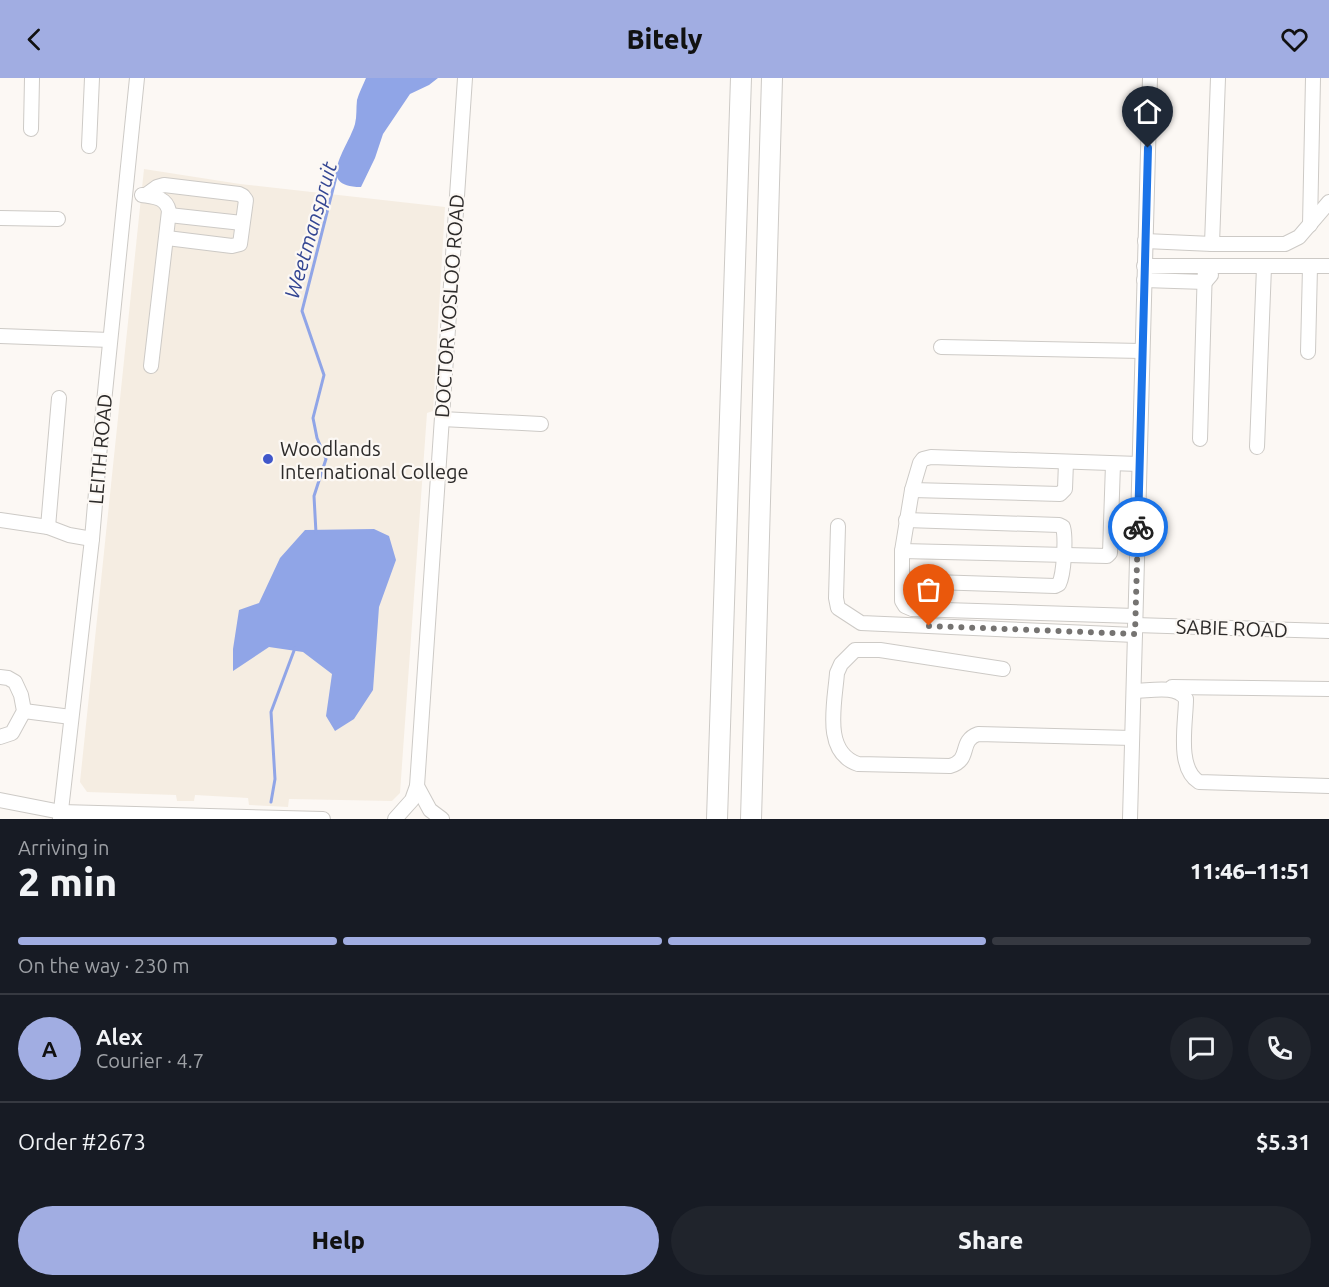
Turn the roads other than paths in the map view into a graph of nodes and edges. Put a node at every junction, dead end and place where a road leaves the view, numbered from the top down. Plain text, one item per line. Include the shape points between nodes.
1 (32, 78) edge
2 (93, 78) edge
3 (137, 78) edge
4 (465, 78) edge
5 (741, 78) edge
6 (772, 78) edge
7 (1150, 78) edge
8 (1218, 78) edge
9 (1313, 78) edge
10 (31, 129) dead end
11 (89, 146) dead end
12 (125, 192) junction
13 (146, 195) junction
14 (1329, 202) edge
15 (169, 215) junction
16 (0, 218) edge
17 (58, 219) dead end
18 (243, 223) junction
19 (1310, 225) junction
20 (167, 238) junction
21 (1145, 242) junction
22 (1212, 244) junction
23 (1144, 266) junction
24 (1212, 266) junction
25 (1329, 266) edge
26 (1264, 267) junction
27 (1310, 267) junction
28 (1144, 280) junction
29 (1205, 282) junction
30 (0, 336) edge
31 (110, 340) junction
32 (941, 346) dead end
33 (1142, 351) junction
34 (1308, 352) dead end
35 (151, 366) dead end
36 (59, 398) dead end
37 (442, 419) junction
38 (541, 424) dead end
39 (1200, 440) dead end
40 (1257, 447) dead end
41 (1066, 462) junction
42 (1113, 464) junction
43 (1139, 464) junction
44 (912, 490) junction
45 (0, 520) edge
46 (906, 520) junction
47 (838, 526) dead end
48 (48, 527) junction
49 (92, 539) junction
50 (902, 551) junction
51 (1063, 556) junction
52 (902, 581) junction
53 (1135, 625) junction
54 (1329, 631) edge
55 (1003, 669) dead end
56 (0, 677) edge
57 (1134, 689) junction
58 (1329, 689) edge
59 (24, 711) junction
60 (71, 717) junction
61 (0, 737) edge
62 (1132, 738) junction
63 (417, 786) junction
64 (1329, 786) edge
65 (0, 800) edge
66 (61, 815) edge
67 (323, 819) edge
68 (395, 819) edge
69 (442, 819) edge
70 (717, 819) edge
71 (751, 819) edge
72 (1130, 819) edge

1 - 10 street
2 - 11 street
3 - 12 street, LEITH ROAD
4 - 37 street, DOCTOR VOSLOO ROAD
5 - 70 highway
6 - 71 highway
7 - 21 street
8 - 22 street
9 - 19 street
12 - 13 street
12 - 31 street, LEITH ROAD
13 - 15 street via 164,200
13 - 18 street via 164,185 238,194 246,200
14 - 19 street
15 - 18 street
15 - 20 street
16 - 17 street
18 - 20 street via 240,244 236,246
19 - 22 street via 1285,244
20 - 35 street
21 - 22 street
21 - 23 street
23 - 24 street
23 - 28 street
24 - 26 street
24 - 29 street
25 - 27 street
26 - 27 street
26 - 40 street
27 - 34 street
28 - 29 street
28 - 33 street
29 - 39 street
30 - 31 street
31 - 49 street, LEITH ROAD
32 - 33 street
33 - 43 street
36 - 48 street
37 - 38 street
37 - 63 street, DOCTOR VOSLOO ROAD
41 - 42 street
41 - 44 street via 931,457 920,463
41 - 44 street via 1065,489 1060,494
42 - 43 street
42 - 51 street via 1110,553 1103,557
43 - 53 street
44 - 46 street
45 - 48 street
46 - 50 street
46 - 51 street via 1059,525 1064,532
47 - 53 street via 838,608 861,623
48 - 49 street
49 - 60 street, LEITH ROAD
50 - 51 street
50 - 52 street
51 - 52 street via 1061,580 1055,586
52 - 53 street via 902,601 912,609
53 - 54 street, SABIE ROAD
53 - 57 street
55 - 62 street via 880,650 855,650 837,673 833,731 836,744 842,755 858,764 950,766 959,764 971,736 978,734
56 - 59 street via 11,679 18,686
57 - 58 street
57 - 62 street
57 - 64 street via 1175,690 1184,695 1186,768 1199,782
59 - 60 street
59 - 61 street via 12,733
60 - 66 street, LEITH ROAD
62 - 72 street
63 - 68 street, DOCTOR VOSLOO ROAD via 412,800
63 - 69 street via 430,810
65 - 66 street
66 - 67 street

